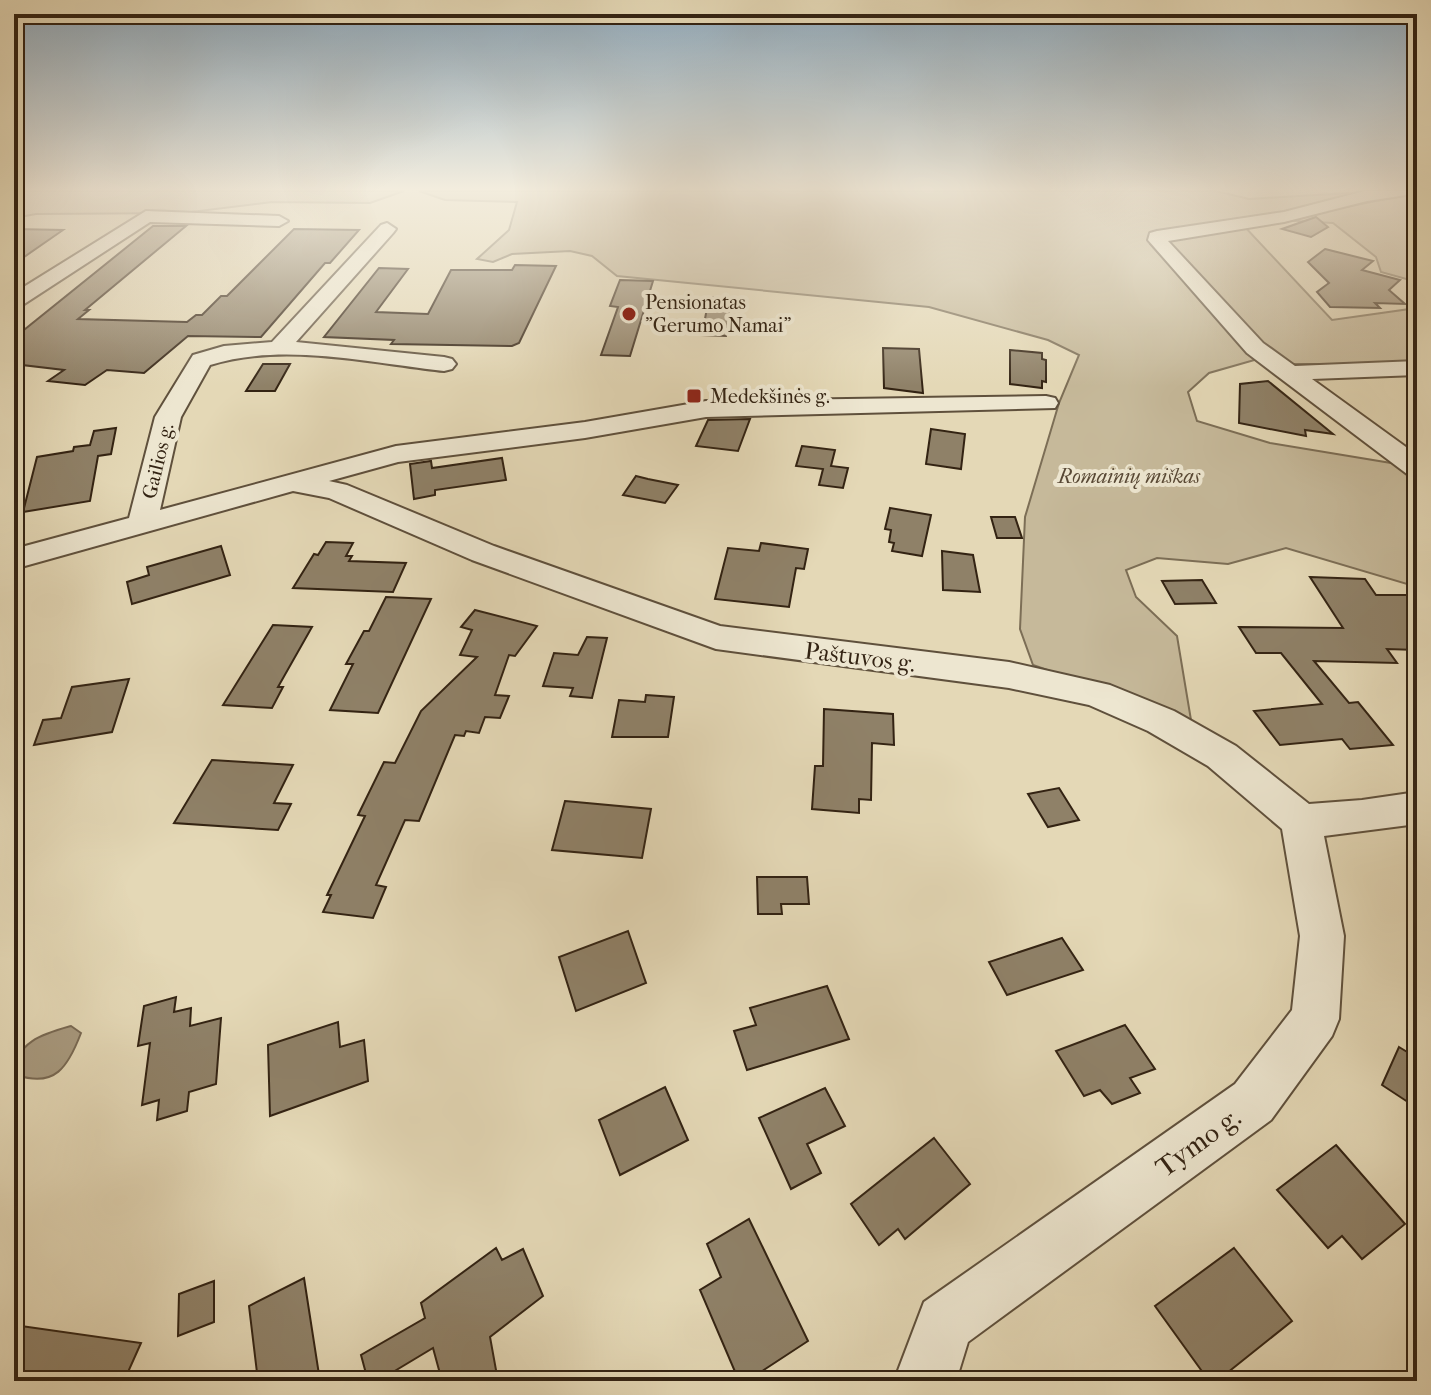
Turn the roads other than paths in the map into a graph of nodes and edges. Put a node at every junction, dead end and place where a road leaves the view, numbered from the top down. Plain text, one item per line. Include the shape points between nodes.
1 (84, 256) edge
2 (362, 256) edge
3 (1171, 256) edge
4 (14, 302) edge
5 (278, 349) junction
6 (444, 364) dead end
7 (1417, 368) edge
8 (1290, 374) junction
9 (1046, 403) dead end
10 (1411, 461) edge
11 (290, 482) junction
12 (143, 522) junction
13 (14, 559) edge
14 (1417, 808) edge
15 (1301, 821) junction
16 (925, 1381) edge

1 - 4 street
2 - 5 street
3 - 8 street via 1255,348
5 - 6 street, Gailios g.
5 - 12 street, Gailios g. via 230,350 195,367 168,417
7 - 8 street
8 - 10 street
9 - 11 street via 677,412 585,430 396,454
11 - 12 street
11 - 15 street, Paštuvos g. via 337,491 483,553 716,637 1009,675 1097,694 1161,721 1222,756
12 - 13 street
14 - 15 street
15 - 16 street, Tymo g. via 1322,936 1315,1019 1253,1102 945,1323

